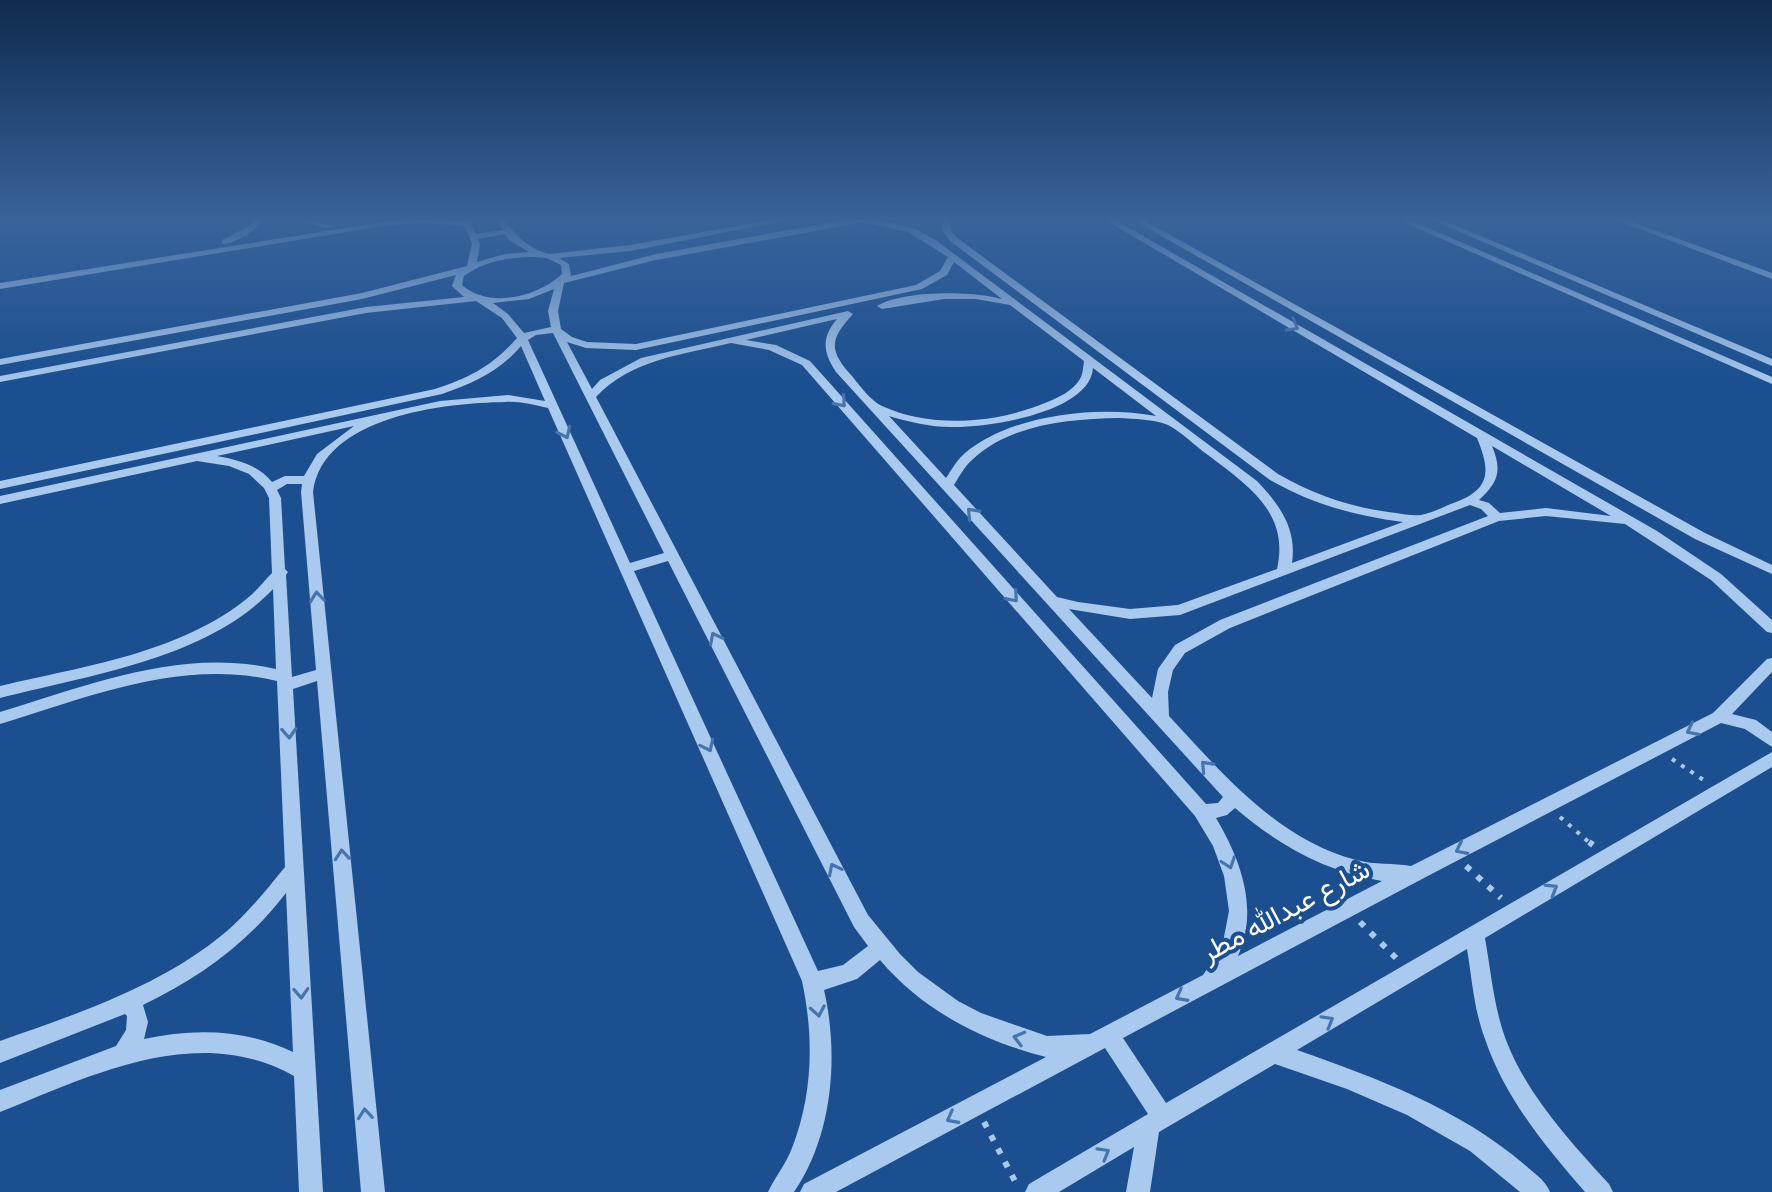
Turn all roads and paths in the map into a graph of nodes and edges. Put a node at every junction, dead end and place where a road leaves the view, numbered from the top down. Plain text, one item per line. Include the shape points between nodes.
1 (51, 273) edge
2 (58, 273) edge
3 (451, 273) edge
4 (465, 273) edge
5 (566, 273) edge
6 (597, 273) edge
7 (944, 273) edge
8 (973, 273) edge
9 (998, 273) edge
10 (1201, 273) edge
11 (1231, 273) edge
12 (1524, 273) edge
13 (1560, 273) edge
14 (0, 276) edge
15 (561, 282) junction
16 (0, 286) edge
17 (362, 296) junction
18 (479, 299) junction
19 (886, 301) junction
20 (1018, 306) junction
21 (366, 310) junction
22 (848, 314) junction
23 (556, 330) junction
24 (521, 336) junction
25 (729, 340) junction
26 (661, 343) junction
27 (668, 353) junction
28 (831, 358) junction
29 (1089, 360) junction
30 (0, 362) edge
31 (806, 363) junction
32 (1772, 363) edge
33 (1400, 367) junction
34 (1377, 374) junction
35 (0, 379) edge
36 (1772, 381) edge
37 (591, 396) junction
38 (439, 398) junction
39 (1062, 401) junction
40 (552, 405) junction
41 (875, 407) junction
42 (1079, 415) junction
43 (376, 418) junction
44 (985, 422) junction
45 (1173, 423) junction
46 (1482, 435) junction
47 (1001, 436) junction
48 (197, 457) junction
49 (1274, 477) junction
50 (307, 480) junction
51 (1253, 484) junction
52 (0, 485) edge
53 (947, 486) junction
54 (271, 488) junction
55 (0, 500) edge
56 (1470, 501) junction
57 (1497, 517) junction
58 (1422, 519) junction
59 (1636, 525) junction
60 (1700, 536) junction
61 (1675, 549) junction
62 (672, 555) junction
63 (626, 569) junction
64 (1772, 570) edge
65 (281, 572) junction
66 (1283, 572) junction
67 (1053, 600) junction
68 (1203, 604) junction
69 (1225, 624) junction
70 (1772, 628) edge
71 (162, 648) junction
72 (1772, 663) edge
73 (160, 673) junction
74 (325, 673) junction
75 (286, 681) junction
76 (0, 692) edge
77 (1719, 717) junction
78 (0, 718) edge
79 (1161, 718) junction
80 (1772, 741) edge
81 (1657, 748) junction
82 (1772, 759) edge
83 (1718, 790) junction
84 (1232, 795) junction
85 (1546, 805) junction
86 (1201, 811) junction
87 (1453, 853) junction
88 (1607, 856) junction
89 (295, 868) junction
90 (1417, 872) junction
91 (1347, 908) junction
92 (1515, 911) junction
93 (1475, 935) junction
94 (879, 947) junction
95 (1410, 973) junction
96 (812, 981) junction
97 (1210, 981) junction
98 (129, 1003) junction
99 (1102, 1038) junction
100 (0, 1052) edge
101 (124, 1053) junction
102 (1275, 1053) junction
103 (305, 1070) junction
104 (0, 1101) edge
105 (975, 1106) junction
106 (1156, 1122) junction
107 (311, 1192) edge
108 (373, 1192) edge
109 (780, 1192) edge
110 (812, 1192) edge
111 (1020, 1192) edge
112 (1037, 1192) edge
113 (1138, 1192) edge
114 (1538, 1192) edge
115 (1601, 1192) edge

1 - 14 street
2 - 16 street
3 - 17 street
4 - 18 street via 457,286
5 - 15 street
6 - 15 street
7 - 19 street
8 - 20 street
9 - 49 street
10 -> 34 street
11 - 33 street
12 - 36 street
13 - 32 street
15 - 18 street via 524,297
15 - 23 street via 553,311
17 - 21 street via 369,302
17 - 30 street
18 - 21 street
18 - 24 street via 505,316
19 - 20 street via 956,295
19 - 22 street
19 - 26 street
20 - 29 street
21 - 35 street
22 - 25 street
22 - 28 street via 829,334
23 - 24 street
23 - 26 street via 568,339 610,348
23 - 37 street
24 - 38 street via 493,368
24 - 40 street
25 - 27 street
25 - 31 street via 772,347
26 - 27 street
27 - 37 street via 623,370
28 - 31 street
28 - 41 street
29 - 39 street via 1088,382
29 - 45 street
31 -> 86 street
33 - 34 street
33 - 60 street
34 - 46 street
37 - 62 street
38 - 40 street via 508,398
38 - 43 street
38 - 52 street
39 - 42 street via 1077,408
39 - 44 street
40 -> 63 street
41 - 44 street via 927,423
41 - 53 street
42 - 45 street via 1126,414
42 - 47 street
43 - 48 street
43 - 50 street via 324,454
44 - 47 street via 990,432
45 - 51 street
46 - 56 street via 1493,464 1491,477
46 - 59 street
47 - 53 street via 968,456
48 - 54 street via 238,464
48 - 55 street
49 - 51 street via 1270,483
49 - 58 street via 1356,512
50 - 54 street via 293,478
74 -> 50 street
51 - 66 street via 1281,517 1288,554
67 -> 53 street
54 - 65 street
56 - 57 street
56 - 58 street
57 - 59 street via 1546,512
57 - 69 street
58 - 66 street
59 - 61 street
60 - 61 street via 1706,545 1700,551
60 - 64 street
61 - 70 street
62 - 63 street
94 -> 62 street
63 -> 96 street
65 - 71 street via 248,607 223,623
65 - 75 street
66 - 68 street
67 - 68 street via 1130,614
67 - 79 street
68 - 69 street
69 - 79 street via 1180,649 1166,669
71 - 73 street via 173,658
71 - 76 street
72 - 77 street, شارع عبدالله مطر
73 - 75 street via 242,666
73 - 78 street
74 - 75 street
108 -> 74 street
75 -> 89 street
77 - 80 street via 1750,724
77 -> 81 street, شارع عبدالله مطر
84 -> 79 street
81 - 83 path
81 - 85 street, شارع عبدالله مطر
82 - 83 street
83 - 88 street
84 - 86 street via 1219,811
84 - 90 street via 1286,837 1318,854 1389,875
85 -> 87 street, شارع عبدالله مطر
85 - 88 path
86 -> 97 street via 1218,836 1237,892 1231,950
87 - 90 street, شارع عبدالله مطر
87 - 92 path
92 -> 88 street
89 - 98 street via 264,908 211,957
89 -> 103 street
90 - 91 street, شارع عبدالله مطر
91 - 95 path
91 - 97 street, شارع عبدالله مطر
92 - 93 street
93 - 95 street
93 - 115 street via 1486,1005 1514,1079 1539,1119
94 - 96 street via 851,973
99 -> 94 street via 1051,1047 1000,1033 953,1010 912,981
102 -> 95 street
96 -> 109 street via 821,1026 820,1075 810,1127
97 -> 99 street, شارع عبدالله مطر
98 - 100 street
98 - 101 street via 139,1018
99 - 105 street, شارع عبدالله مطر
99 - 106 street
101 - 103 street via 176,1043 225,1042 268,1051
101 - 104 street
102 - 106 street
102 - 114 street via 1430,1113
103 - 107 street
105 -> 110 street, شارع عبدالله مطر
105 - 111 path
112 -> 106 street
106 - 113 street

